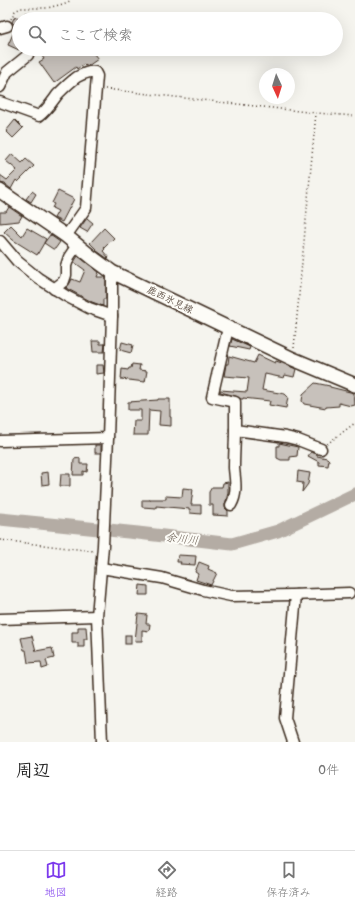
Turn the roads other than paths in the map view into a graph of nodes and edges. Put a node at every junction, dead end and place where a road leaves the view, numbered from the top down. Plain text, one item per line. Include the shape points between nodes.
1 (27, 56) edge
2 (0, 87) edge
3 (0, 102) edge
4 (0, 191) edge
5 (66, 236) junction
6 (0, 241) edge
7 (77, 245) junction
8 (112, 272) junction
9 (54, 289) junction
10 (112, 316) junction
11 (228, 328) junction
12 (355, 385) edge
13 (235, 430) junction
14 (108, 438) junction
15 (0, 441) edge
16 (321, 449) road end
17 (231, 504) dead end
18 (101, 568) junction
19 (349, 593) dead end
20 (296, 595) junction
21 (97, 616) junction
22 (0, 619) edge
23 (102, 742) edge
24 (293, 742) edge

1 - 2 street via 7,72
3 - 5 street via 39,116 69,82 90,72 95,72 97,76 86,208
4 - 5 main road, 鹿西氷見線
5 - 7 main road, 鹿西氷見線
6 - 9 street via 18,261
7 - 8 main road, 鹿西氷見線
7 - 9 street via 69,257 64,281
8 - 10 street
8 - 11 main road, 鹿西氷見線
9 - 10 street via 89,308
10 - 14 street
11 - 12 main road, 鹿西氷見線 via 292,359
11 - 13 street via 212,397 235,402
13 - 16 street via 286,437
13 - 17 street via 235,490
14 - 15 street
14 - 18 street
18 - 20 street via 162,578 231,596
18 - 21 street
19 - 20 street
20 - 24 street via 285,718
21 - 22 street
21 - 23 street

